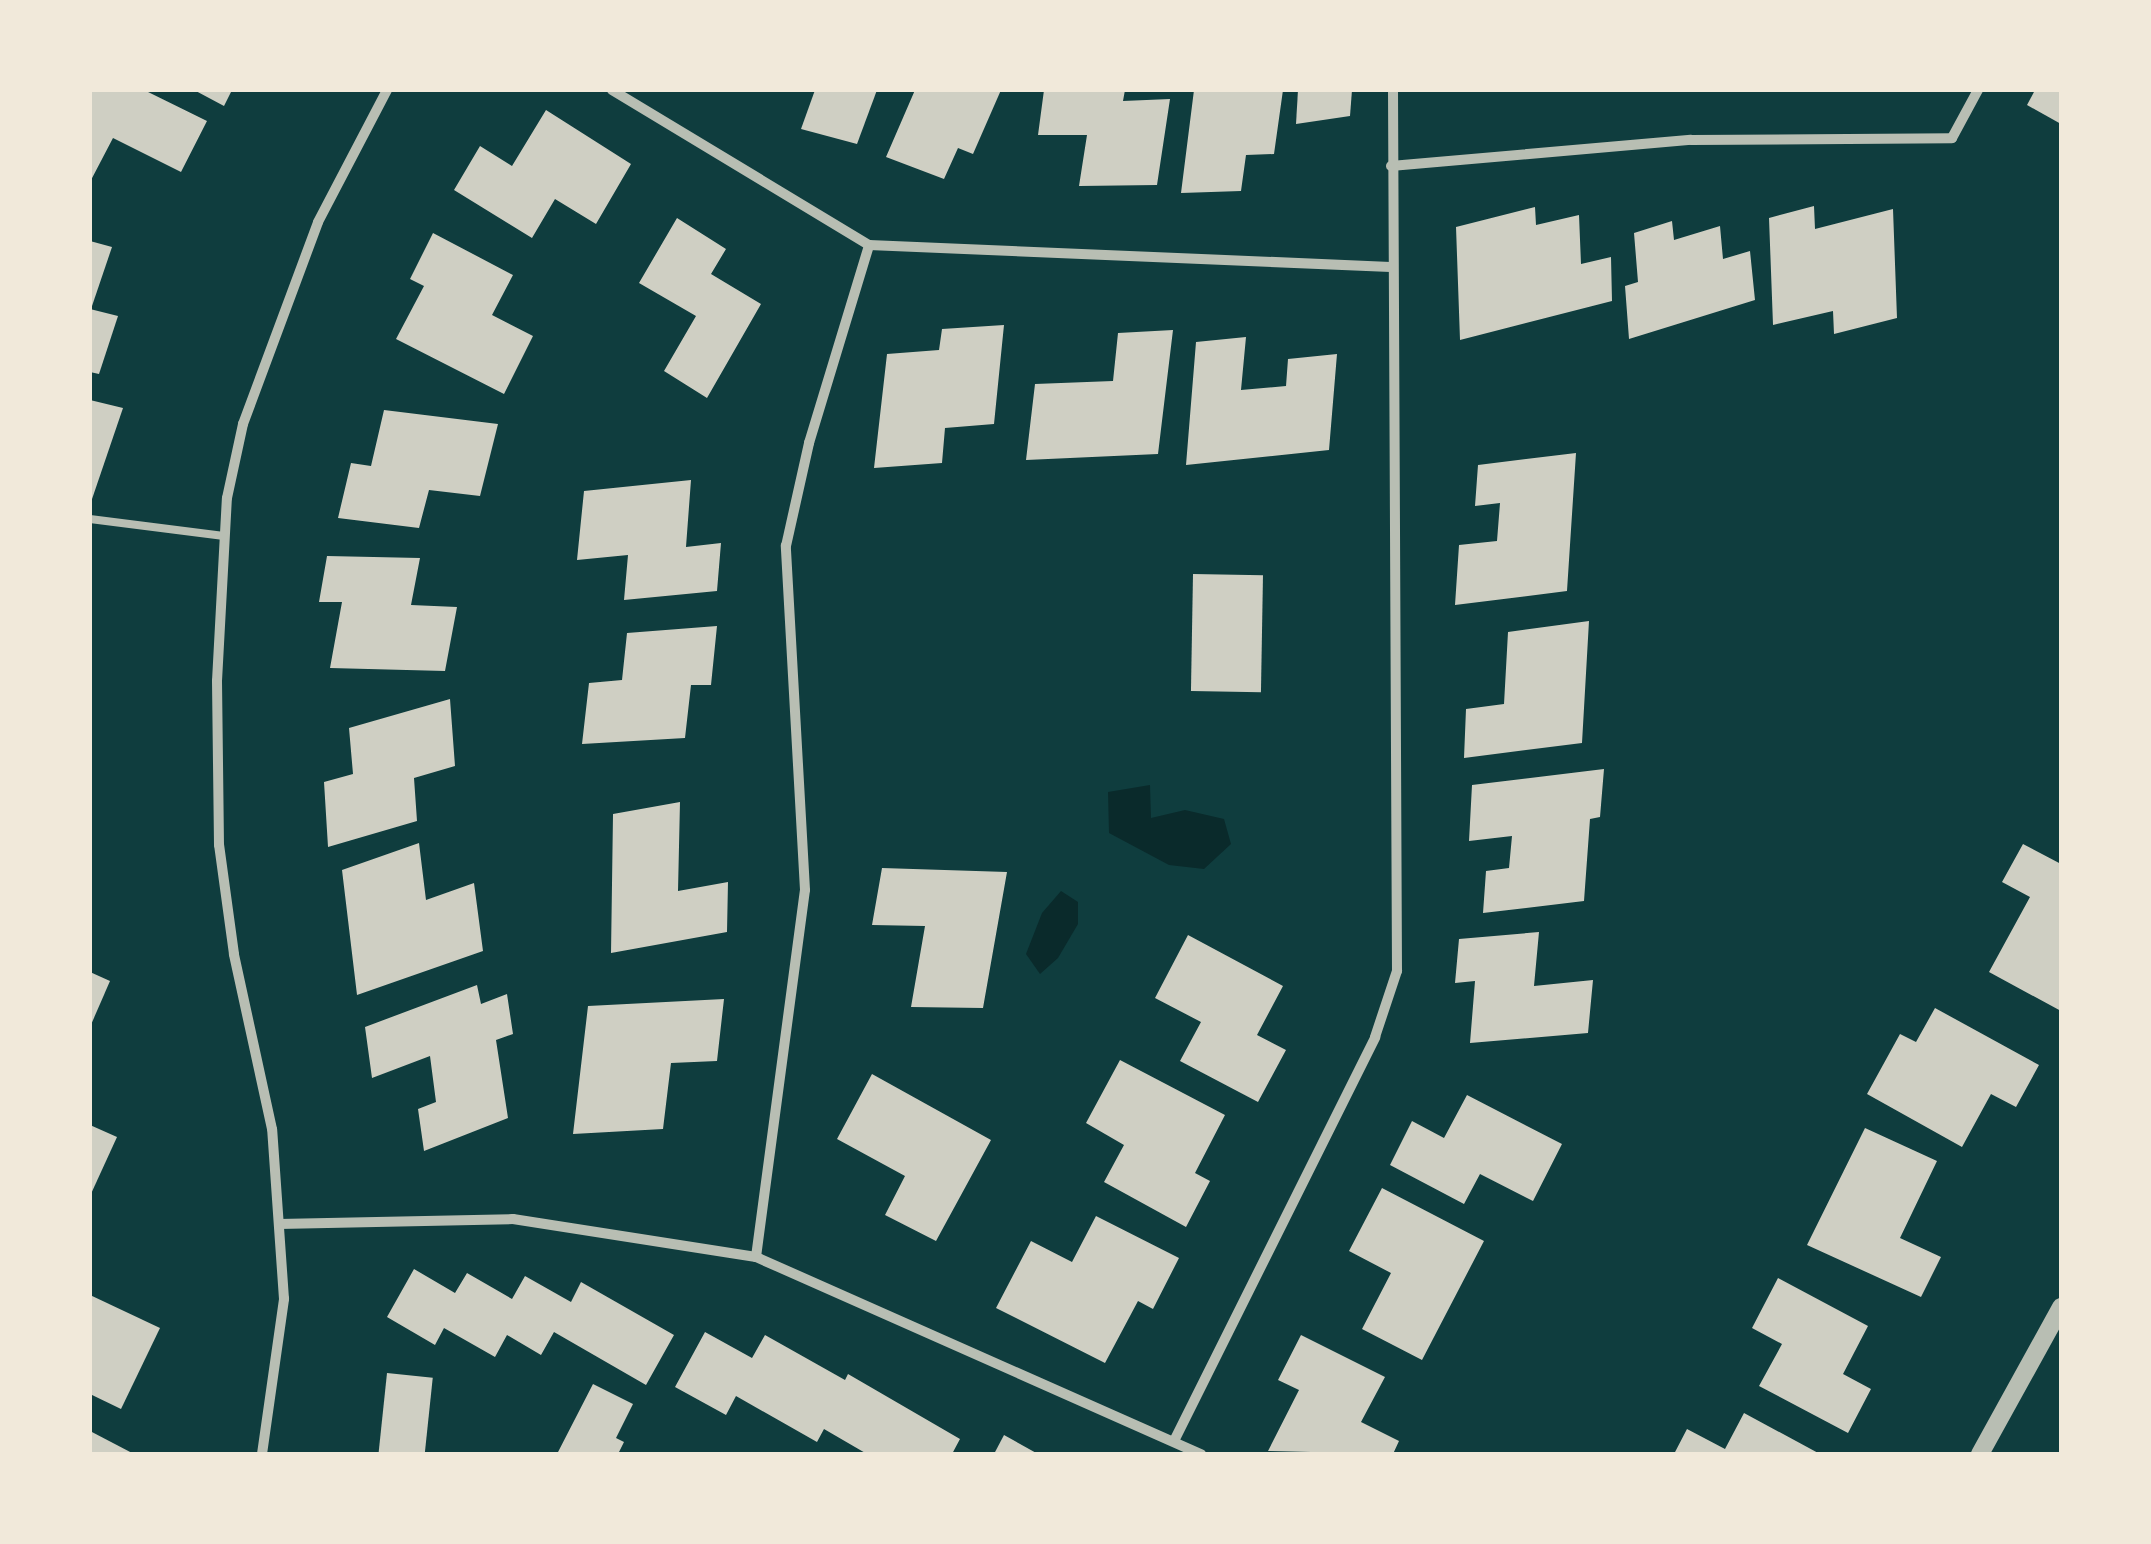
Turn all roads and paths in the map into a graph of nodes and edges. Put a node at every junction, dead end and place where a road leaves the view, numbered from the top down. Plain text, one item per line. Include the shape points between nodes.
1 (388, 90) edge
2 (612, 90) edge
3 (1393, 90) edge
4 (1978, 90) edge
5 (1391, 166) junction
6 (869, 244) junction
7 (1391, 266) junction
8 (90, 518) edge
9 (224, 536) junction
10 (279, 1224) junction
11 (756, 1256) junction
12 (2061, 1307) edge
13 (1175, 1440) junction
14 (262, 1454) edge
15 (1201, 1454) edge
16 (1980, 1454) edge

1 - 9 street via 318,222 267,355 243,424
2 - 6 street
3 - 5 street
4 - 5 street via 1952,138 1691,140
5 - 7 street
6 - 7 street
6 - 11 street via 809,443 786,546 805,890
7 - 13 street via 1397,971 1375,1038
8 - 9 lane
9 - 10 street via 219,844 234,954 272,1128
10 - 11 street via 514,1219
10 - 14 street via 284,1299
11 - 13 street
12 - 16 street
13 - 15 street

